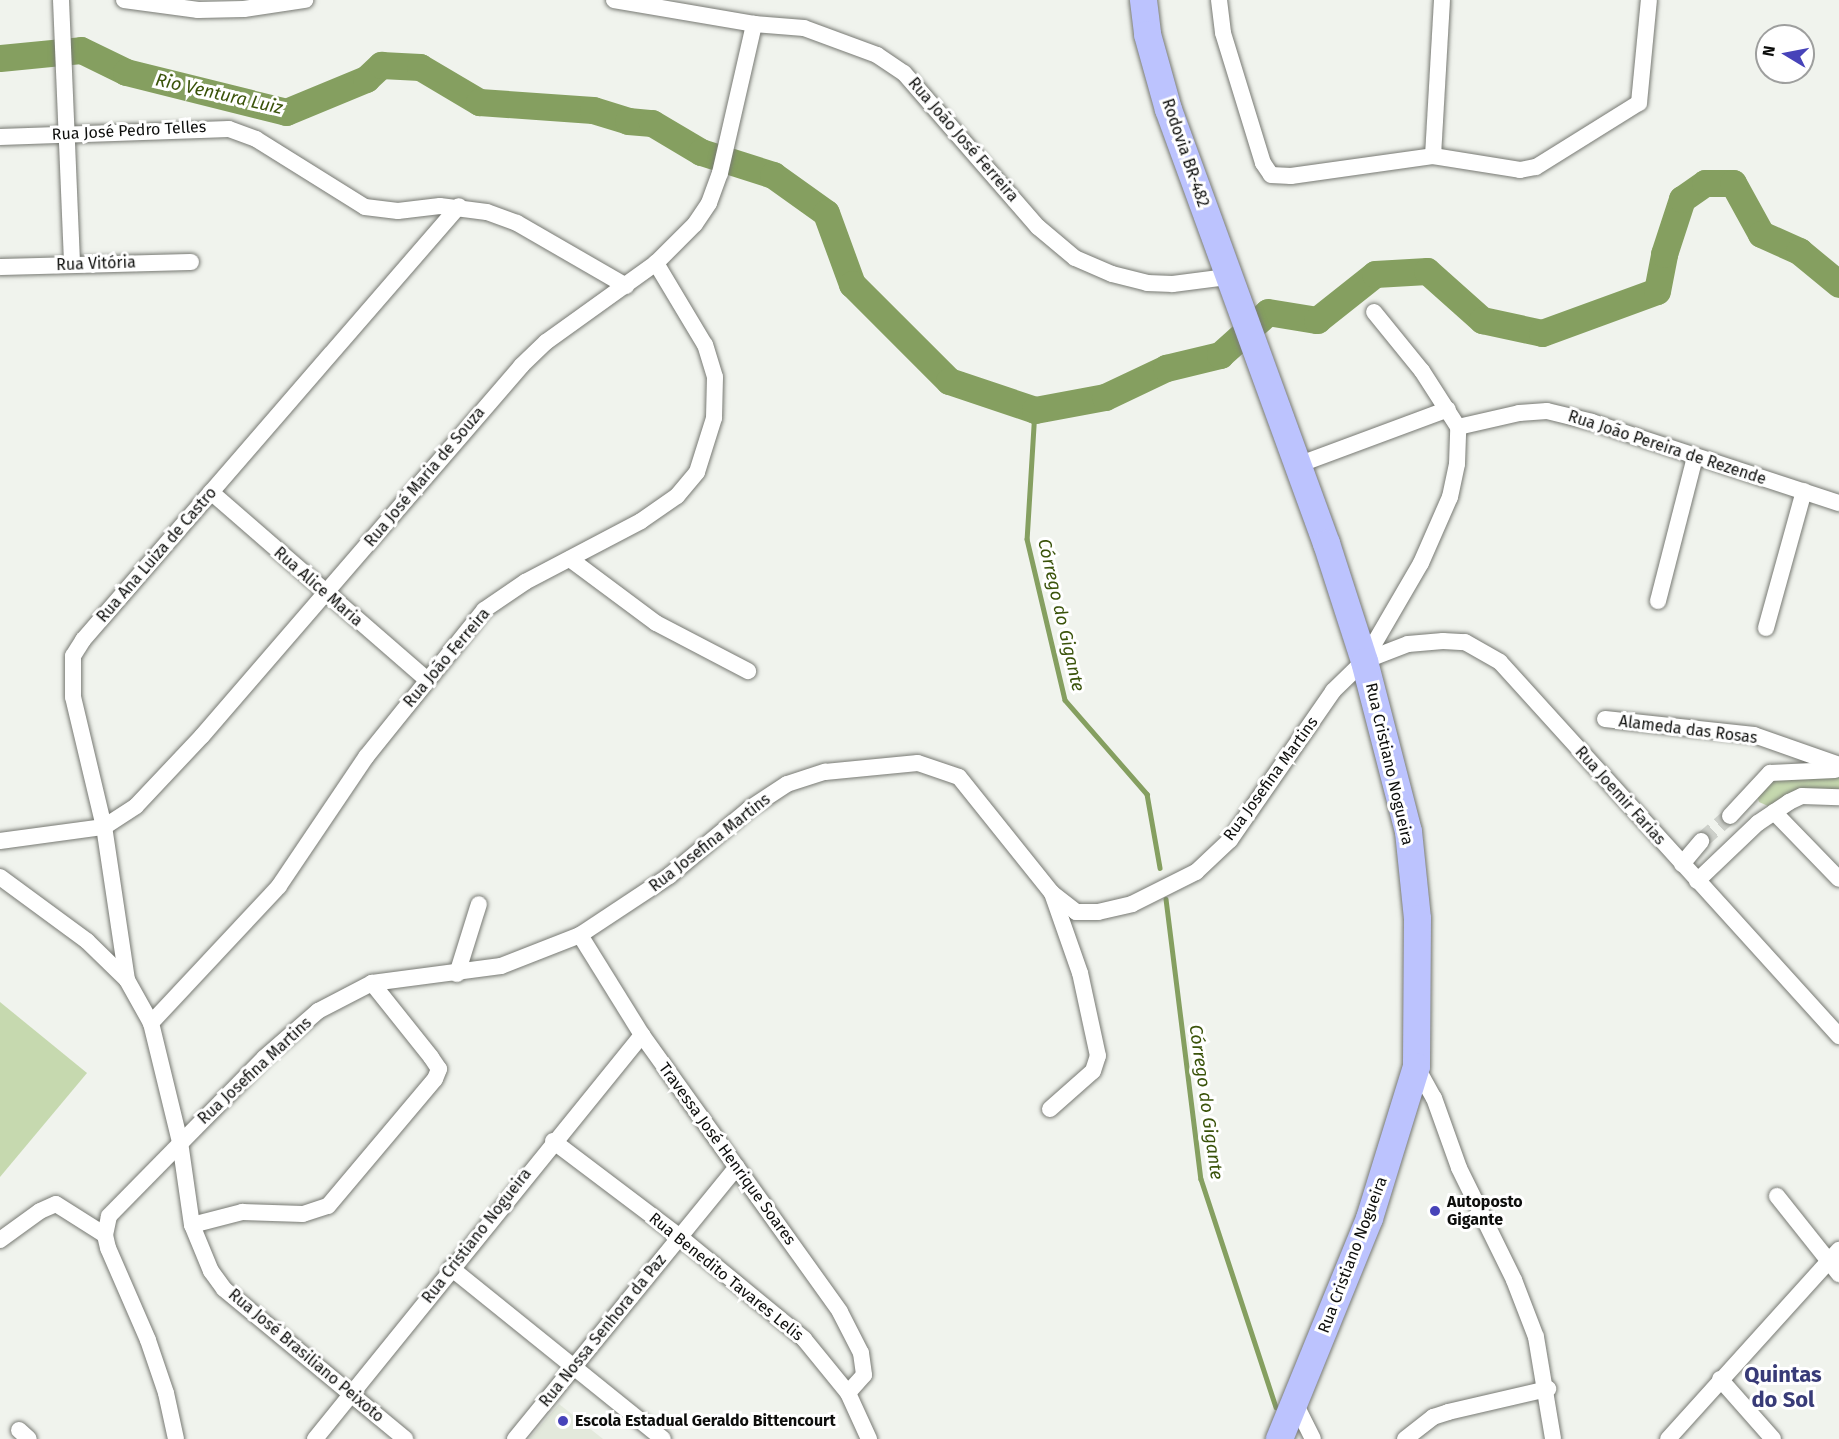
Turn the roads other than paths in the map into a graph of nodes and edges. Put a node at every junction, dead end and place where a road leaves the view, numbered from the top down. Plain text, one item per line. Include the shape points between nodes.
1 (61, 0) edge
2 (124, 0) edge
3 (304, 0) edge
4 (614, 0) edge
5 (1143, 0) edge
6 (1220, 0) edge
7 (1442, 0) edge
8 (1649, 0) edge
9 (648, 2) edge
10 (244, 5) edge
11 (754, 24) junction
12 (66, 133) junction
13 (0, 137) edge
14 (1433, 156) junction
15 (459, 206) junction
16 (191, 262) dead end
17 (656, 263) junction
18 (72, 265) junction
19 (0, 267) edge
20 (1227, 277) junction
21 (626, 286) junction
22 (1374, 312) dead end
23 (1261, 370) joint
24 (1448, 409) junction
25 (1458, 427) junction
26 (1695, 457) junction
27 (1295, 466) junction
28 (1804, 491) junction
29 (211, 492) junction
30 (1839, 503) edge
31 (570, 559) junction
32 (325, 595) junction
33 (1658, 601) dead end
34 (1766, 628) dead end
35 (1364, 661) junction
36 (748, 671) dead end
37 (427, 680) junction
38 (1605, 719) dead end
39 (1839, 765) edge
40 (1839, 770) edge
41 (1839, 797) edge
42 (1742, 801) junction
43 (1774, 812) junction
44 (1730, 816) tunnel mouth
45 (1758, 823) junction
46 (104, 827) junction
47 (0, 841) edge
48 (1701, 841) tunnel mouth
49 (1682, 864) junction
50 (0, 877) edge
51 (1839, 879) edge
52 (1697, 881) junction
53 (1052, 892) junction
54 (479, 904) dead end
55 (580, 935) junction
56 (457, 974) junction
57 (127, 980) junction
58 (372, 983) junction
59 (151, 1023) junction
60 (642, 1035) junction
61 (1839, 1036) edge
62 (1416, 1066) junction
63 (1050, 1109) dead end
64 (553, 1141) junction
65 (180, 1142) junction
66 (737, 1167) junction
67 (1777, 1196) dead end
68 (192, 1225) junction
69 (105, 1235) junction
70 (680, 1237) junction
71 (0, 1240) edge
72 (1835, 1262) edge
73 (451, 1268) junction
74 (574, 1368) junction
75 (1720, 1379) junction
76 (1548, 1389) junction
77 (848, 1393) junction
78 (353, 1395) junction
79 (1294, 1401) junction
80 (176, 1439) edge
81 (315, 1439) edge
82 (405, 1439) edge
83 (515, 1439) edge
84 (663, 1439) edge
85 (869, 1439) edge
86 (1279, 1439) edge
87 (1313, 1439) edge
88 (1405, 1439) edge
89 (1553, 1439) edge
90 (1668, 1439) edge
91 (1773, 1439) edge

1 - 12 street
2 - 10 street via 198,10
3 - 10 street
4 - 9 street, Rua João José Ferreira
5 - 20 highway, Rodovia BR-482 via 1147,34 1168,109
6 - 14 street via 1223,33 1263,163 1271,175 1291,176
7 - 14 street
8 - 14 street via 1639,103 1536,167 1520,170
9 - 11 street, Rua João José Ferreira
11 - 17 street, Rua José Maria de Souza via 730,135 709,203 695,224
11 - 20 street, Rua João José Ferreira via 804,28 877,56 904,73 1038,227 1075,258 1147,283
12 - 13 street, Rua José Pedro Telles
12 - 15 street, Rua José Pedro Telles via 213,127 256,139 365,207 398,211
12 - 18 street
15 - 21 street via 517,223
15 - 29 street, Rua Ana Luiza de Castro
16 - 18 street, Rua Vitória
17 - 21 street, Rua José Maria de Souza
17 - 31 street, Rua João Ferreira via 705,345 715,377 710,442 697,472 677,496
18 - 19 street, Rua Vitória
20 - 23 highway, Rodovia BR-482
21 - 32 street, Rua José Maria de Souza via 546,342 521,366
22 - 24 street
23 - 27 highway, Rua Cristiano Nogueira
24 - 25 street
24 - 27 street
25 - 26 street, Rua João Pereira de Rezende via 1519,412 1547,411
25 - 35 street, Rua Josefina Martins via 1457,464 1437,531
26 - 28 street, Rua João Pereira de Rezende
26 - 33 street
27 - 35 highway, Rua Cristiano Nogueira via 1326,543
28 - 30 street, Rua João Pereira de Rezende
28 - 34 street
29 - 32 street, Rua Alice Maria
29 - 46 street, Rua Ana Luiza de Castro via 73,656 73,697
31 - 36 street via 656,623
31 - 37 street, Rua João Ferreira via 525,582 484,610
32 - 37 street, Rua Alice Maria
32 - 46 street, Rua José Maria de Souza via 167,776 136,806
35 - 49 street, Rua Joemir Farias via 1408,644 1466,642 1481,650 1500,663
35 - 53 street, Rua Josefina Martins via 1333,691 1230,840 1196,872 1132,904 1098,912 1076,912
35 - 62 highway, Rua Cristiano Nogueira via 1407,831 1417,918
37 - 59 street, Rua João Ferreira via 366,757 279,886
38 - 39 street, Alameda das Rosas via 1754,735
40 - 42 street via 1770,773
41 - 43 street via 1802,796
42 - 44 street
42 - 45 street
43 - 45 street
43 - 51 street
45 - 52 street
46 - 47 street, Rua José Maria de Souza
46 - 57 street, Rua Ana Luiza de Castro
48 - 49 street
49 - 52 street, Rua Joemir Farias
50 - 57 street, Rua José Brasiliano Peixoto via 78,934
52 - 61 street, Rua Joemir Farias
53 - 55 street, Rua Josefina Martins via 959,777 918,763 867,765 787,784 749,809 669,876
53 - 63 street via 1080,974 1098,1056 1093,1071
54 - 56 street
55 - 56 street, Rua Josefina Martins via 501,966
55 - 60 street, Travessa José Henrique Soares
56 - 58 street, Rua Josefina Martins
57 - 59 street, Rua José Brasiliano Peixoto
58 - 65 street, Rua Josefina Martins via 318,1011
58 - 68 street via 439,1069 435,1079 328,1206 303,1214 242,1212
59 - 65 street, Rua José Brasiliano Peixoto
60 - 64 street, Rua Cristiano Nogueira
60 - 66 street, Travessa José Henrique Soares
62 - 76 street via 1434,1098 1459,1168 1514,1280 1536,1337
62 - 79 highway, Rua Cristiano Nogueira via 1369,1218
64 - 70 street, Rua Benedito Tavares Lelis
64 - 73 street, Rua Cristiano Nogueira
65 - 68 street, Rua José Brasiliano Peixoto
65 - 69 street, Rua Josefina Martins via 109,1216
66 - 70 street, Rua Nossa Senhora da Paz
66 - 77 street, Travessa José Henrique Soares via 840,1312 861,1353 864,1376
67 - 72 street
68 - 78 street, Rua José Brasiliano Peixoto via 211,1271 224,1288
69 - 71 street via 56,1204
69 - 80 street via 148,1340
70 - 74 street, Rua Nossa Senhora da Paz
70 - 77 street, Rua Benedito Tavares Lelis via 804,1339
72 - 75 street
73 - 74 street
73 - 78 street, Rua Cristiano Nogueira
74 - 83 street, Rua Nossa Senhora da Paz
74 - 84 street
75 - 90 street
75 - 91 street
76 - 88 street via 1448,1412
76 - 89 street
77 - 85 street, Rua Benedito Tavares Lelis
78 - 81 street, Rua Cristiano Nogueira
78 - 82 street, Rua José Brasiliano Peixoto
79 - 86 highway, Rua Cristiano Nogueira
79 - 87 street

